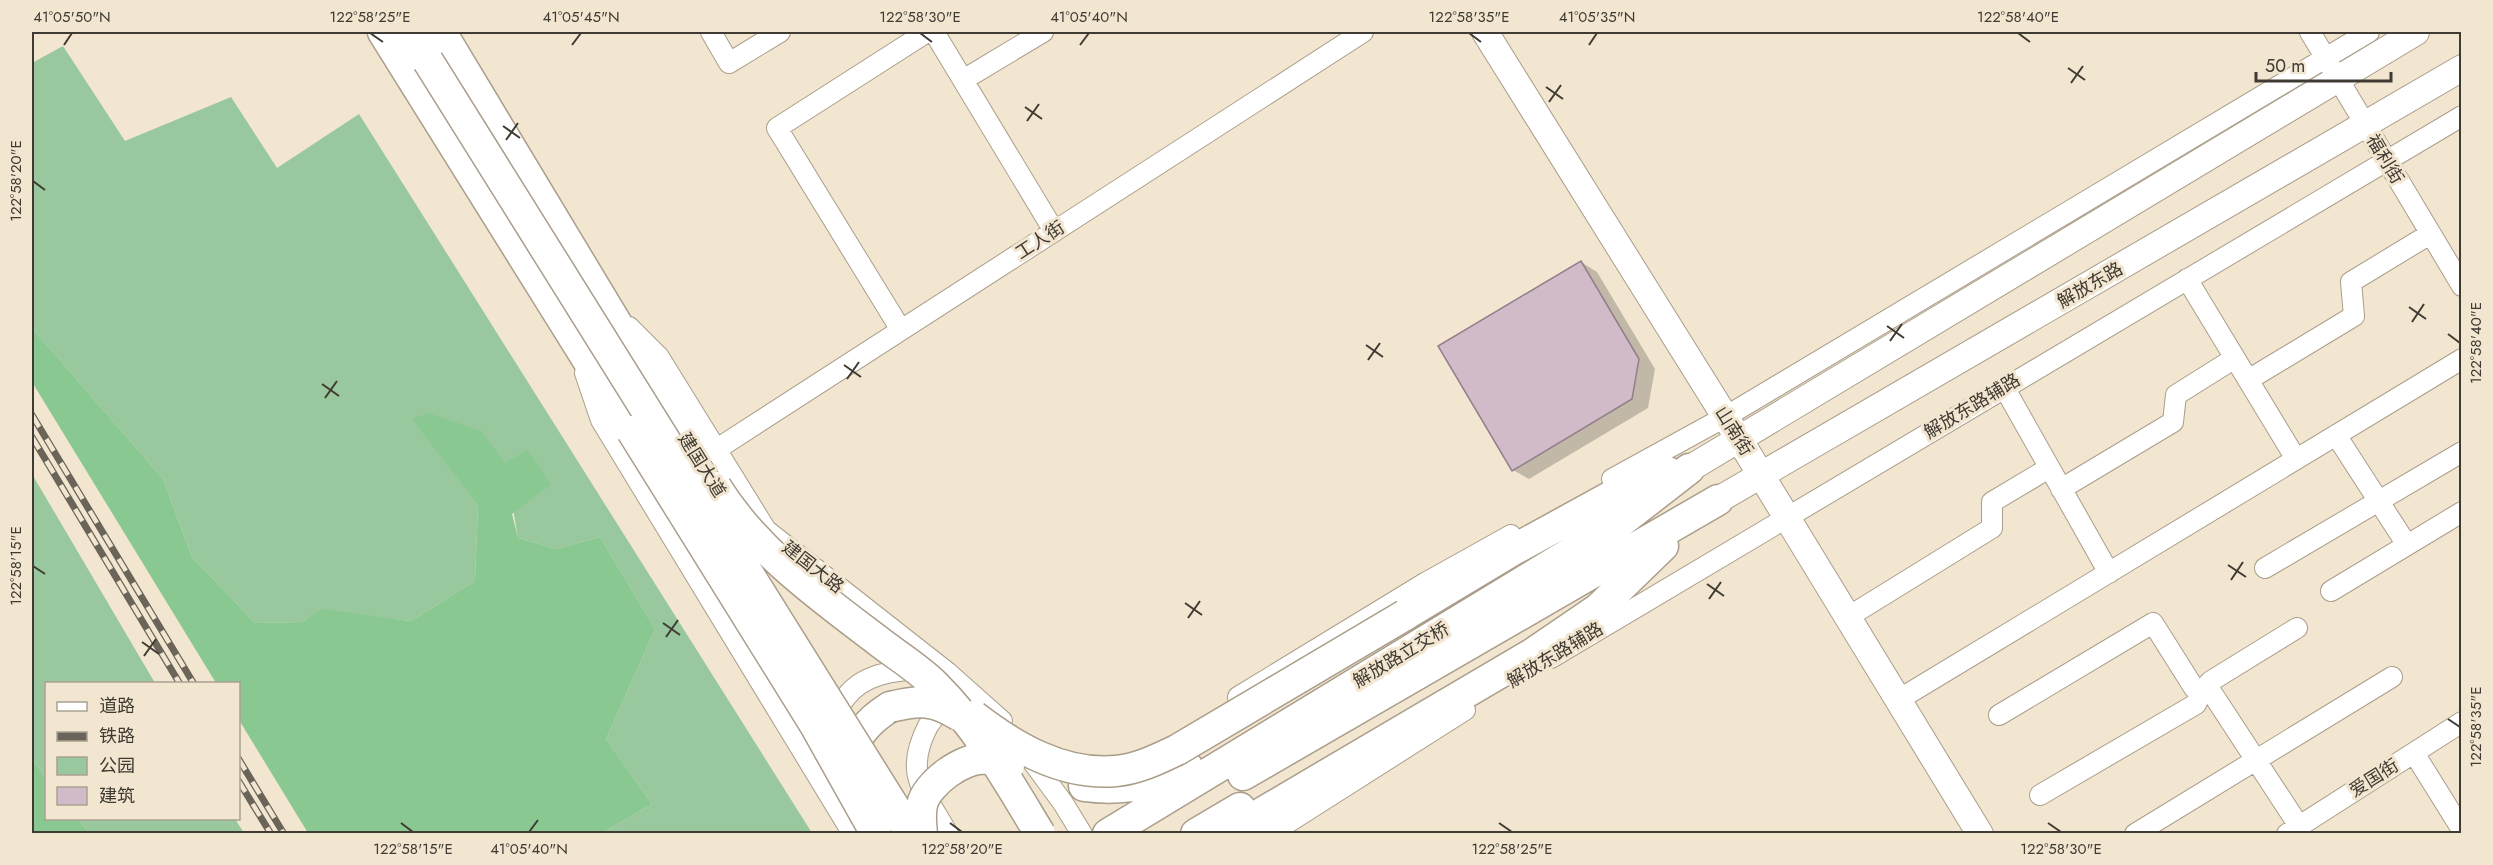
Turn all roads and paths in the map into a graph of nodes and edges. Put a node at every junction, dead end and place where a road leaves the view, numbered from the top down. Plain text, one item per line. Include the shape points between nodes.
1 (383, 32) edge
2 (409, 32) edge
3 (441, 32) edge
4 (711, 32) edge
5 (780, 32) edge
6 (927, 32) edge
7 (934, 32) edge
8 (1043, 32) edge
9 (1363, 32) edge
10 (1485, 32) edge
11 (2310, 32) edge
12 (2369, 32) edge
13 (2416, 32) edge
14 (2332, 68) junction
15 (2462, 68) edge
16 (963, 80) junction
17 (2462, 116) edge
18 (2365, 126) junction
19 (2387, 161) junction
20 (1054, 231) junction
21 (2430, 234) junction
22 (2187, 279) junction
23 (2462, 286) edge
24 (601, 298) junction
25 (901, 330) junction
26 (570, 331) junction
27 (2235, 358) junction
28 (2462, 359) edge
29 (2248, 380) junction
30 (2004, 387) junction
31 (1725, 417) junction
32 (2336, 435) junction
33 (1739, 439) junction
34 (717, 450) junction
35 (2462, 452) edge
36 (2296, 459) junction
37 (2049, 468) junction
38 (1689, 469) junction
39 (1761, 476) junction
40 (1660, 489) junction
41 (2061, 489) junction
42 (1718, 500) junction
43 (2378, 501) junction
44 (2462, 512) edge
45 (1786, 516) junction
46 (2407, 545) junction
47 (1505, 555) junction
48 (1649, 558) junction
49 (2265, 568) dead end
50 (2109, 573) junction
51 (1425, 583) junction
52 (2331, 591) dead end
53 (1848, 617) junction
54 (2297, 628) dead end
55 (2392, 677) dead end
56 (940, 678) junction
57 (2203, 689) junction
58 (1472, 697) junction
59 (1898, 700) junction
60 (1999, 715) dead end
61 (980, 716) junction
62 (2462, 723) edge
63 (1015, 736) junction
64 (2414, 753) junction
65 (2256, 761) junction
66 (836, 784) junction
67 (2040, 795) dead end
68 (2293, 830) edge
69 (2455, 830) edge
70 (853, 834) edge
71 (876, 834) edge
72 (911, 834) edge
73 (922, 834) edge
74 (948, 834) edge
75 (1040, 834) edge
76 (1082, 834) edge
77 (1108, 834) edge
78 (1144, 834) edge
79 (1197, 834) edge
80 (1226, 834) edge
81 (1270, 834) edge
82 (1980, 834) edge
83 (2135, 834) edge

1 - 26 highway
2 - 72 highway, 建国大道, bridge
3 - 24 highway, 建国大道
4 - 5 street via 729,63
6 - 25 street via 777,128
7 - 16 street
8 - 16 street
9 - 20 street, 工人街
10 - 31 main road, 山南街
11 - 14 street, 福利街
12 - 14 street
13 - 14 main road
14 - 18 street, 福利街
14 - 31 street
14 - 33 main road
15 - 18 main road, 解放东路
16 - 20 street
17 - 19 street, 解放东路辅路
18 - 19 street, 福利街
18 - 39 main road, 解放东路
19 - 21 street, 福利街
19 - 22 street, 解放东路辅路
20 - 25 street, 工人街
21 - 23 street, 福利街
21 - 29 street via 2351,282 2354,316
22 - 27 street
22 - 30 street, 解放东路辅路
24 - 34 street, 建国大路 via 659,357
24 - 56 highway, 建国大道, bridge via 729,508 772,555 855,624
25 - 34 street, 工人街
26 - 66 highway, bridge via 815,725
26 - 66 street via 601,420
27 - 29 street
27 - 41 street via 2176,395 2173,422
28 - 32 street
29 - 36 street
30 - 37 street
30 - 45 street, 解放东路辅路
31 - 33 main road, 山南街
31 - 51 street
32 - 36 street
32 - 43 street
33 - 38 main road
33 - 39 main road, 山南街
34 - 56 street, 建国大路 via 766,530
35 - 43 street
36 - 50 street
37 - 41 street
37 - 53 street via 1992,502 1992,528
38 - 40 highway, 解放路立交桥
38 - 47 highway via 1639,481
39 - 42 main road, 解放东路
39 - 45 main road, 山南街
40 - 73 highway, bridge via 1561,539 1154,783 1117,789 1084,786 974,759 946,774 932,787 922,804
40 - 77 highway, 解放路立交桥 via 1617,524
41 - 50 street
42 - 48 highway
42 - 78 highway, 解放路立交桥
43 - 46 street
43 - 49 street
44 - 46 street
45 - 53 main road, 山南街
45 - 58 street, 解放东路辅路
46 - 52 street
47 - 51 street
47 - 56 highway, bridge via 1177,750 1147,764 1117,771 1055,763 1019,748
48 - 58 highway via 1598,609
48 - 79 highway via 1591,597
50 - 59 street
51 - 63 street via 1174,736 1135,754 1100,761 1075,759 1049,753
53 - 59 main road, 山南街
54 - 57 street
55 - 65 street
56 - 61 highway, 建国大道, bridge
56 - 66 street via 898,669 862,683 846,696 830,726 823,759
57 - 60 street via 2194,688 2153,623
57 - 65 street via 2210,690
57 - 67 street via 2196,704
58 - 80 highway
58 - 81 street, 解放东路辅路
59 - 82 main road, 山南街
61 - 63 street via 1006,724
61 - 66 highway, bridge via 941,704 913,701 890,707 863,730
61 - 74 street via 971,703 947,705 931,721 915,759 919,783
61 - 75 highway, 建国大道, bridge
62 - 64 street, 爱国街
63 - 76 street
64 - 68 street, 爱国街
64 - 69 street
65 - 68 street
65 - 83 street
66 - 70 street
66 - 71 highway, bridge

